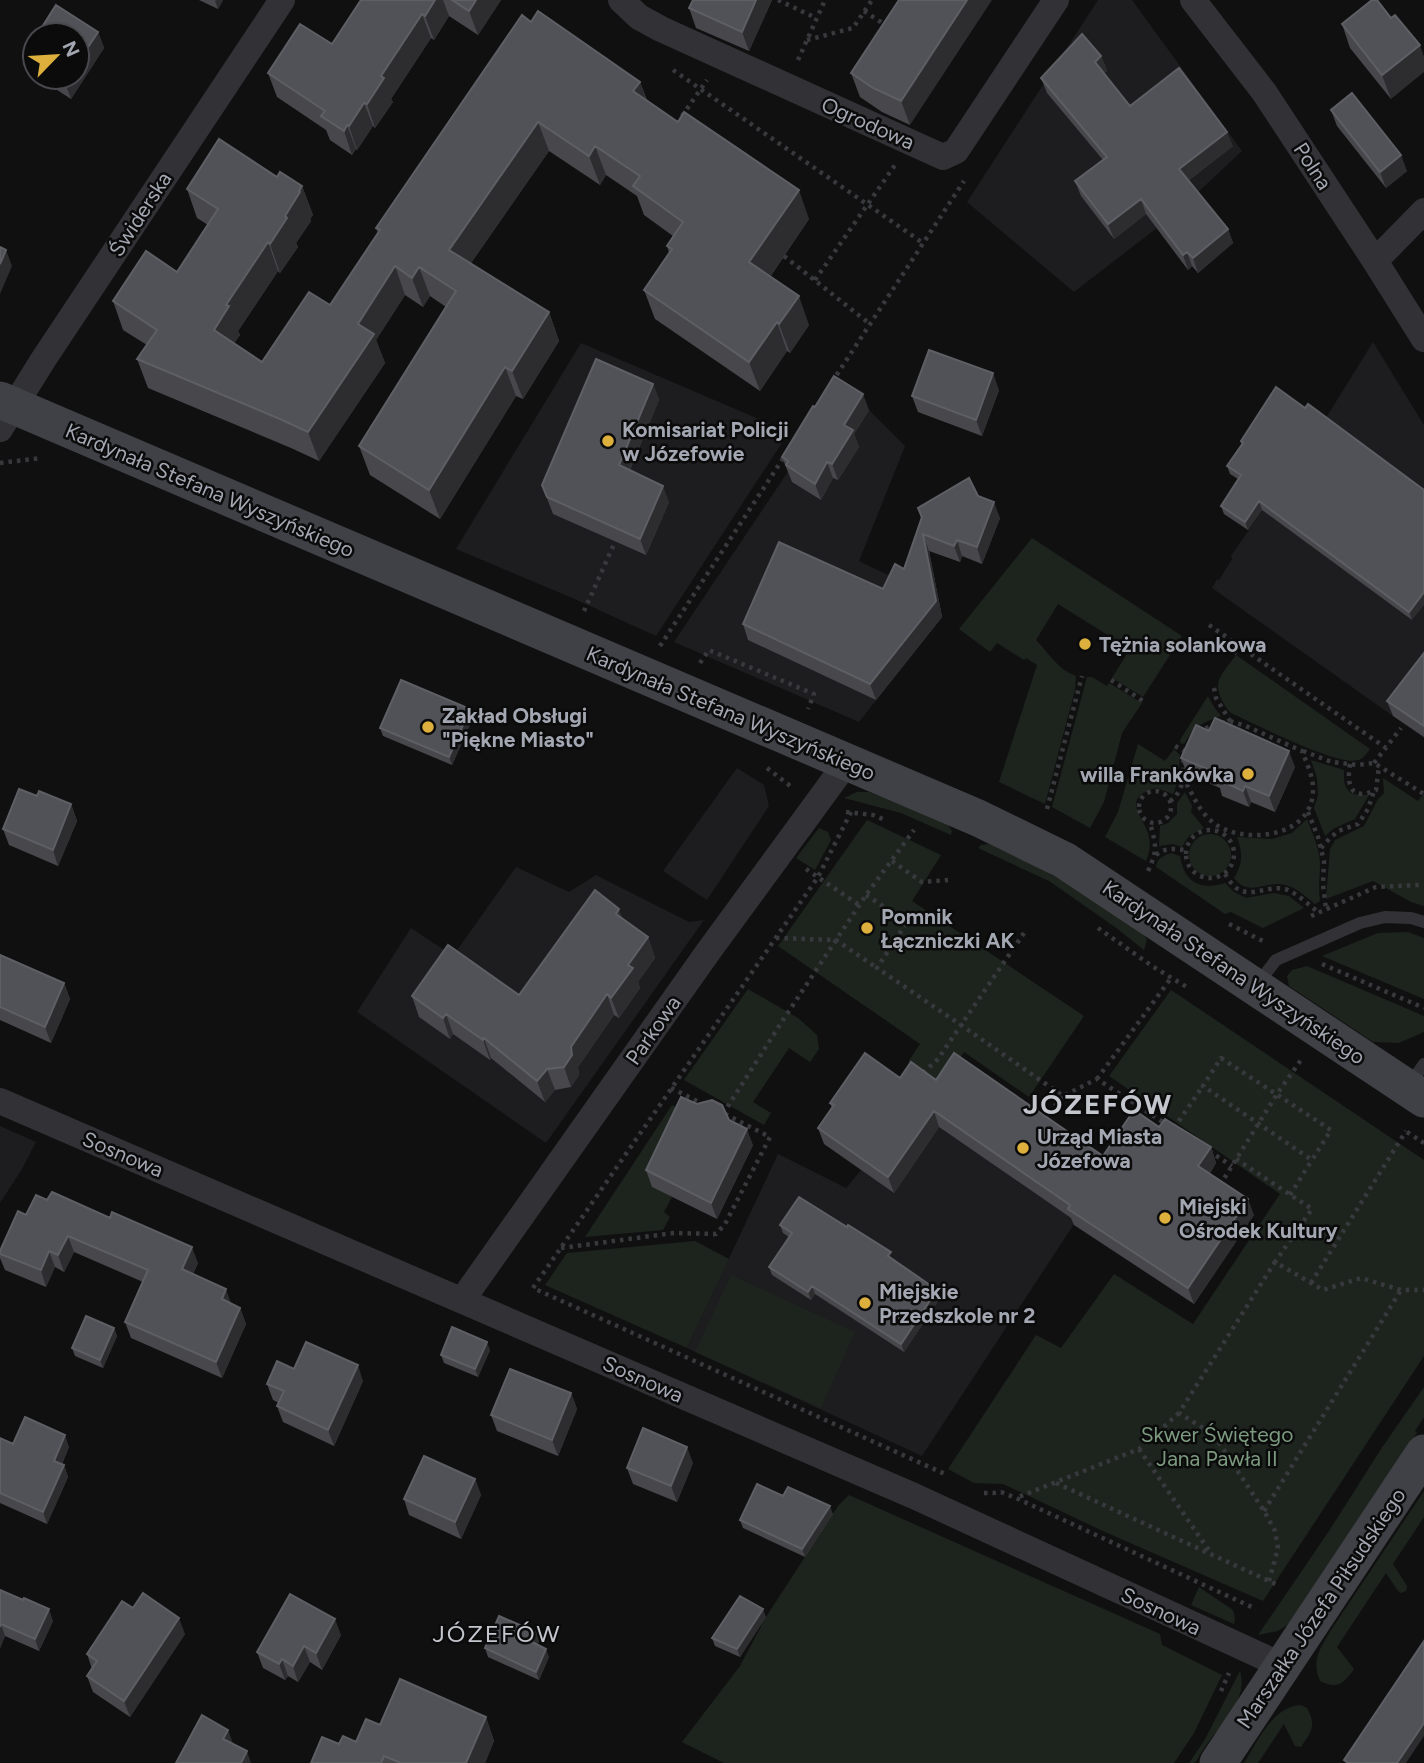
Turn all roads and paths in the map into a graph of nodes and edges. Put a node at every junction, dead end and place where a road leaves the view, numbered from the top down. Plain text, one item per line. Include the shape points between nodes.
1 (282, 0) edge
2 (621, 0) edge
3 (778, 0) edge
4 (825, 0) edge
5 (872, 0) edge
6 (1056, 0) edge
7 (1192, 0) edge
8 (864, 11) junction
9 (817, 18) junction
10 (892, 29) edge
11 (807, 40) junction
12 (795, 65) dead end
13 (672, 69) dead end
14 (708, 78) dead end
15 (701, 89) junction
16 (681, 118) edge
17 (896, 163) dead end
18 (964, 181) dead end
19 (867, 205) junction
20 (1424, 211) edge
21 (923, 243) junction
22 (784, 256) dead end
23 (1376, 261) junction
24 (815, 280) junction
25 (870, 324) junction
26 (1424, 339) edge
27 (827, 390) edge
28 (5, 412) edge
29 (792, 445) edge
30 (615, 541) edge
31 (583, 613) dead end
32 (1209, 625) dead end
33 (660, 646) dead end
34 (1240, 646) junction
35 (1234, 653) dead end
36 (690, 659) dead end
37 (1082, 676) dead end
38 (1111, 680) dead end
39 (1214, 688) dead end
40 (1143, 701) dead end
41 (807, 711) dead end
42 (1230, 721) junction
43 (1401, 728) edge
44 (1175, 746) dead end
45 (1386, 748) junction
46 (1302, 751) junction
47 (1186, 752) junction
48 (847, 762) junction
49 (1350, 764) junction
50 (1377, 764) junction
51 (1185, 778) junction
52 (1374, 791) junction
53 (1424, 794) edge
54 (1170, 801) junction
55 (1047, 809) dead end
56 (842, 811) dead end
57 (850, 812) junction
58 (1308, 812) junction
59 (893, 822) dead end
60 (1150, 823) junction
61 (903, 826) dead end
62 (1216, 827) junction
63 (914, 830) junction
64 (926, 835) dead end
65 (1321, 848) junction
66 (1186, 850) junction
67 (782, 852) junction
68 (1156, 855) junction
69 (892, 861) junction
70 (1148, 871) dead end
71 (1225, 874) junction
72 (818, 877) junction
73 (948, 880) dead end
74 (866, 895) junction
75 (859, 905) junction
76 (1326, 909) dead end
77 (1319, 913) dead end
78 (1424, 922) edge
79 (1094, 926) dead end
80 (1024, 933) dead end
81 (1105, 933) dead end
82 (776, 938) junction
83 (836, 940) junction
84 (877, 968) junction
85 (1171, 978) dead end
86 (1256, 987) junction
87 (961, 1025) junction
88 (1301, 1060) dead end
89 (914, 1070) edge
90 (1097, 1079) junction
91 (1418, 1083) edge
92 (1203, 1086) junction
93 (671, 1088) junction
94 (1277, 1094) junction
95 (1063, 1096) junction
96 (0, 1101) edge
97 (723, 1116) junction
98 (1258, 1123) junction
99 (1040, 1124) edge
100 (1406, 1131) dead end
101 (1209, 1151) edge
102 (1236, 1159) junction
103 (1312, 1160) junction
104 (1231, 1166) junction
105 (1219, 1187) edge
106 (1290, 1195) junction
107 (561, 1248) junction
108 (1275, 1262) junction
109 (1311, 1283) junction
110 (1401, 1290) junction
111 (1424, 1290) edge
112 (463, 1300) junction
113 (1179, 1413) junction
114 (1139, 1449) junction
115 (1424, 1453) edge
116 (952, 1478) dead end
117 (1055, 1483) junction
118 (983, 1493) dead end
119 (1016, 1498) junction
120 (1264, 1511) junction
121 (1211, 1554) junction
122 (1269, 1581) junction
123 (1280, 1586) dead end
124 (1256, 1609) dead end
125 (1283, 1666) junction
126 (1218, 1763) edge

1 - 28 street, Świderska
2 - 6 street, Ogrodowa via 661,29 943,157 956,151
3 - 9 path
4 - 9 path
5 - 8 path
7 - 23 street, Polna via 1264,92
8 - 10 path
8 - 11 path via 853,28
9 - 11 path
11 - 12 path
13 - 15 path
14 - 15 path
15 - 16 path
15 - 19 path
17 - 19 path
18 - 21 path
19 - 21 path
19 - 24 path
20 - 23 street
21 - 25 path
22 - 24 path
23 - 26 street, Polna
24 - 25 path
25 - 27 path
28 - 48 street, Kardynała Stefana Wyszyńskiego
29 - 33 path
30 - 31 path
32 - 34 path
34 - 35 path
34 - 45 path
36 - 41 path via 701,663 709,650 814,694
37 - 55 path
38 - 40 path
39 - 42 path
42 - 46 path
42 - 47 path via 1200,731
43 - 45 path
44 - 47 path
45 - 50 path
46 - 49 path
46 - 58 path via 1312,779
47 - 51 path
48 - 67 street, Parkowa
48 - 86 street, Kardynała Stefana Wyszyńskiego via 1064,860
49 - 50 path
49 - 52 path via 1350,788 1356,793
50 - 52 path
50 - 53 path
51 - 54 path
51 - 62 path via 1202,813
52 - 65 path via 1358,824 1338,831
54 - 60 path via 1171,812 1165,821
54 - 60 path via 1158,791 1143,796 1139,811
56 - 57 path
57 - 59 path
57 - 72 path
58 - 62 path via 1286,831 1271,834 1247,835
58 - 65 path
60 - 68 path
61 - 63 path
62 - 66 path via 1197,833
62 - 71 path via 1234,852
63 - 64 path
63 - 69 path
65 - 76 path
66 - 68 path via 1171,848
66 - 71 path via 1186,861 1195,874 1210,879
67 - 72 path
67 - 112 street, Parkowa
68 - 70 path
69 - 73 path via 922,882
69 - 74 path
71 - 77 path via 1246,893 1274,887 1287,890
72 - 75 path
72 - 82 path
74 - 75 path
74 - 84 path via 907,922
75 - 83 path
78 - 86 lane via 1385,917 1360,923 1276,960
79 - 81 path
80 - 87 path
82 - 83 path
82 - 93 path
83 - 84 path
83 - 97 path
84 - 87 path
85 - 90 path
86 - 91 street, Kardynała Stefana Wyszyńskiego
87 - 89 path via 924,1073
87 - 95 path
88 - 94 path
90 - 92 path via 1174,1129
90 - 95 path
92 - 94 path via 1221,1058
92 - 98 path
93 - 97 path
93 - 107 path
94 - 98 path
94 - 103 path via 1331,1129
95 - 99 path
96 - 112 street, Sosnowa
97 - 107 path via 770,1137 716,1234 674,1233
98 - 102 path
98 - 103 path
100 - 109 path
101 - 104 path
102 - 104 path
102 - 106 path
103 - 106 path
104 - 105 path
106 - 108 path via 1312,1209
107 - 116 path via 533,1288
108 - 109 path
108 - 113 path
109 - 110 path via 1323,1290 1361,1278
110 - 111 path
110 - 120 path
112 - 125 street, Sosnowa via 914,1496
113 - 114 path
113 - 120 path via 1214,1435
114 - 117 path
114 - 121 path
115 - 125 street, Marszałka Józefa Piłsudskiego
117 - 119 path
117 - 121 path
118 - 119 path via 1001,1492
119 - 124 path
120 - 122 path via 1278,1548
121 - 122 path
122 - 123 path
125 - 126 street, Marszałka Józefa Piłsudskiego

